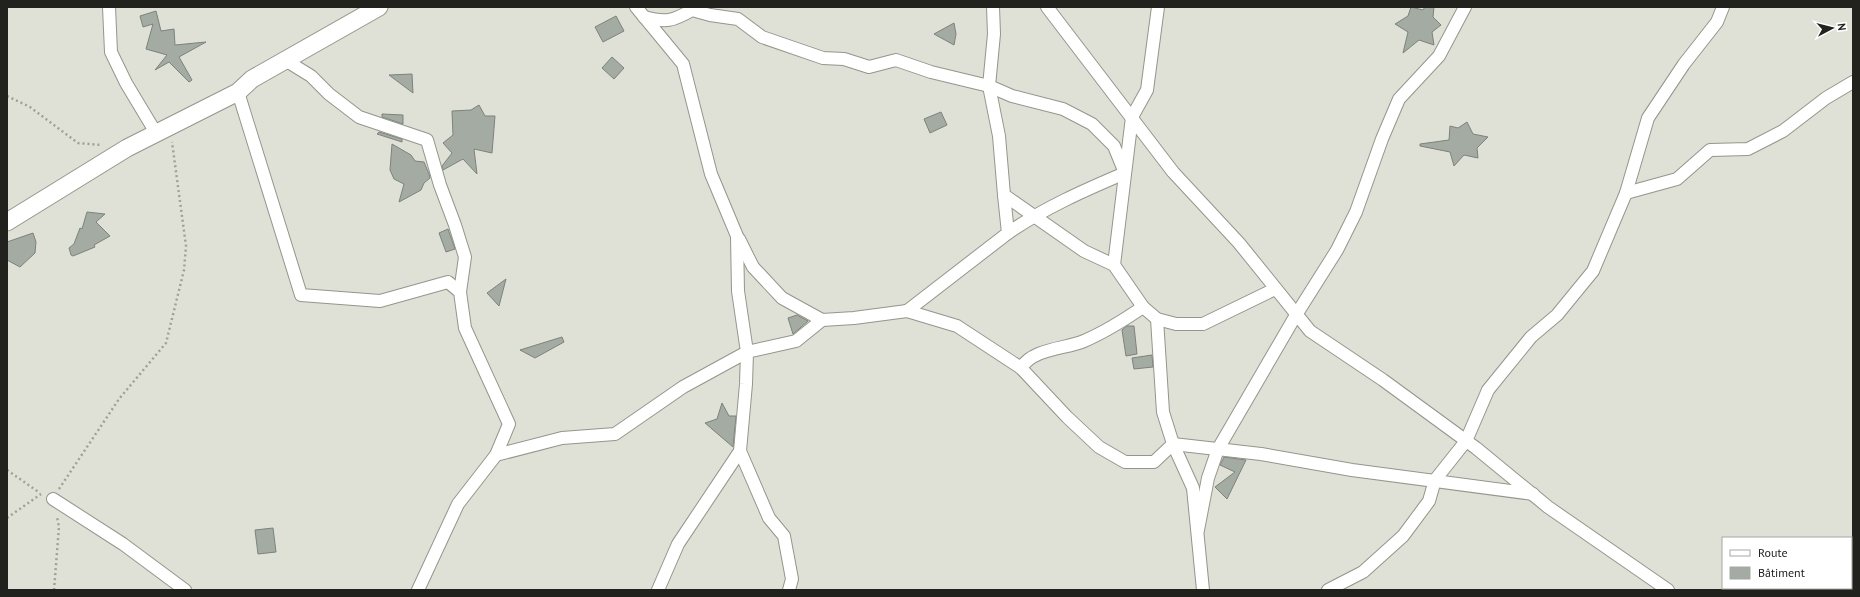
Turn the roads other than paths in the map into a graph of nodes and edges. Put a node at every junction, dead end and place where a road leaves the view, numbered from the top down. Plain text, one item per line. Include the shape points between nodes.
1 (109, 7) edge
2 (636, 7) edge
3 (993, 7) edge
4 (1047, 7) edge
5 (1158, 7) edge
6 (1465, 7) edge
7 (1723, 7) edge
8 (373, 9) edge
9 (644, 17) junction
10 (285, 60) junction
11 (1853, 82) edge
12 (989, 86) junction
13 (238, 92) junction
14 (1132, 117) junction
15 (163, 129) junction
16 (1125, 173) junction
17 (1626, 193) junction
18 (1004, 195) junction
19 (1034, 215) junction
20 (7, 222) edge
21 (1008, 233) junction
22 (737, 236) junction
23 (1114, 265) junction
24 (1275, 289) junction
25 (460, 292) junction
26 (1143, 307) junction
27 (907, 311) junction
28 (1296, 315) junction
29 (1157, 319) junction
30 (822, 320) junction
31 (747, 352) junction
32 (1021, 368) junction
33 (1466, 441) junction
34 (1172, 444) junction
35 (1218, 450) junction
36 (740, 451) junction
37 (496, 455) junction
38 (1435, 480) junction
39 (1533, 494) junction
40 (53, 499) road end
41 (1198, 530) junction
42 (185, 590) edge
43 (418, 590) edge
44 (658, 590) edge
45 (789, 590) edge
46 (1203, 590) edge
47 (1328, 590) edge
48 (1668, 590) edge

1 - 15 street via 111,52 126,83
2 - 9 street
3 - 12 street via 994,34
4 - 14 street
5 - 14 street via 1147,90
6 - 28 street via 1439,56 1399,99 1356,212 1337,250
7 - 17 street via 1717,22 1684,64 1648,118
8 - 10 main road
9 - 12 street via 675,20 692,10 710,16 738,19 762,37 824,58 844,59 869,67 896,60 931,72
9 - 22 street via 683,64 711,174
10 - 13 main road via 252,78
10 - 25 street via 311,76 359,117 427,140 465,257
11 - 17 street via 1826,98 1783,131 1748,149 1710,150 1677,179
12 - 16 street via 1012,96 1063,109 1092,124 1114,146
12 - 18 street via 999,136
13 - 15 main road
13 - 25 street via 302,296 380,301 448,282
14 - 16 street
14 - 24 street via 1173,172 1239,243
15 - 20 main road via 127,148
16 - 19 street
16 - 23 street
17 - 33 street via 1593,271 1557,315 1531,337 1488,390
18 - 19 street
18 - 21 street
19 - 21 street
19 - 23 street via 1084,251
21 - 27 street
22 - 30 street via 752,267 782,298
22 - 31 street via 738,292
23 - 26 street
24 - 28 street
24 - 29 street via 1203,324 1176,324
25 - 37 street via 465,328 509,424
26 - 29 street
26 - 32 street via 1083,342 1044,352 1023,363
27 - 30 street
27 - 32 street via 957,326
28 - 33 street via 1310,331 1383,380
28 - 35 street
29 - 34 street via 1163,412
30 - 31 street via 796,341
31 - 36 street
31 - 37 street via 683,386 615,434 562,438
32 - 34 street via 1099,448 1125,462 1154,462
33 - 38 street
33 - 39 street
34 - 35 street
34 - 41 street via 1193,488
35 - 38 street
35 - 41 street via 1208,478
36 - 44 street via 678,544
36 - 45 street via 769,518 784,536 792,579
37 - 43 street via 458,504
38 - 39 street
38 - 47 street via 1429,501 1403,536 1363,572
39 - 48 street
40 - 42 street via 122,544
41 - 46 street

